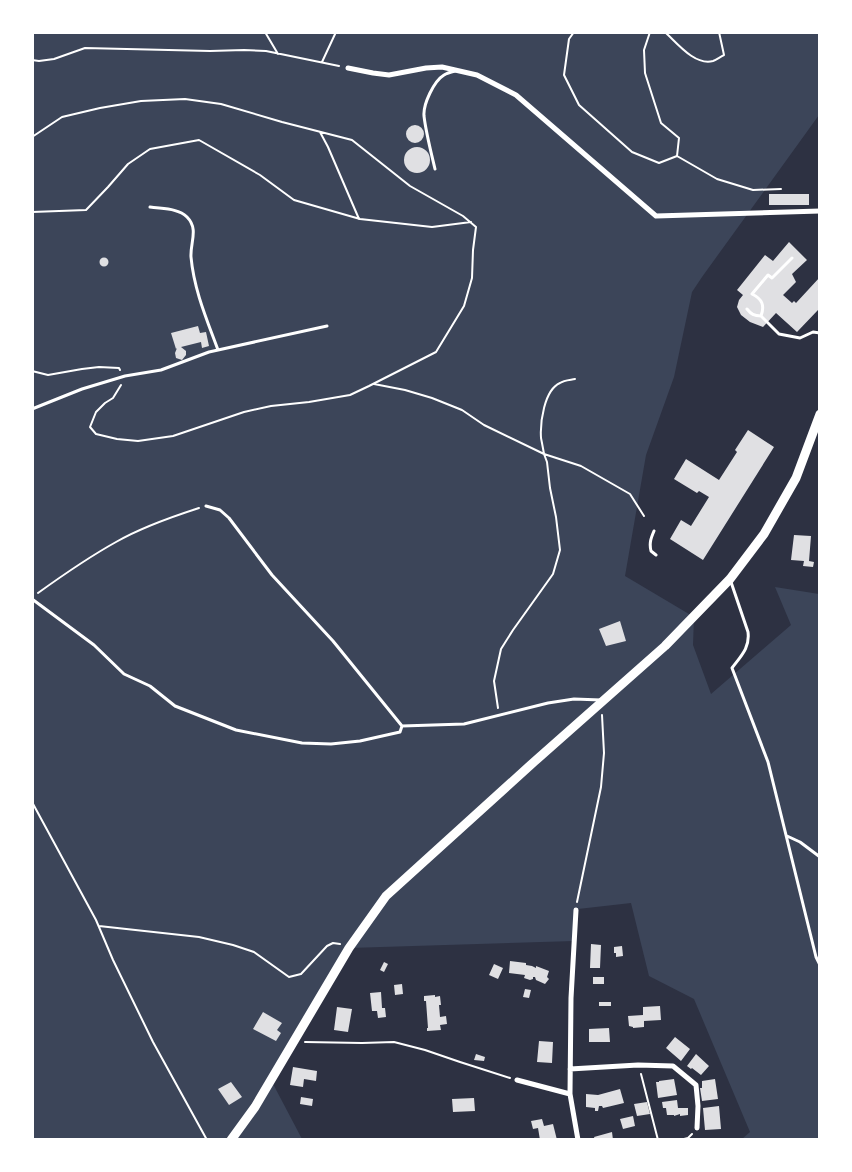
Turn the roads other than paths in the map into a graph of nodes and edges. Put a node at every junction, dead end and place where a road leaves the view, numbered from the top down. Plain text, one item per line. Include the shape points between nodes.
1 (348, 68) road end
2 (458, 71) junction
3 (435, 169) dead end
4 (150, 207) dead end
5 (820, 212) edge
6 (792, 258) dead end
7 (747, 309) dead end
8 (761, 316) junction
9 (327, 326) dead end
10 (820, 333) edge
11 (218, 350) junction
12 (32, 409) edge
13 (819, 415) edge
14 (206, 506) road end
15 (654, 531) dead end
16 (656, 555) dead end
17 (730, 579) junction
18 (32, 598) edge
19 (602, 703) junction
20 (402, 726) junction
21 (786, 836) junction
22 (820, 857) edge
23 (576, 910) road end
24 (820, 965) edge
25 (570, 1069) junction
26 (517, 1080) road end
27 (570, 1094) junction
28 (697, 1128) road end
29 (231, 1140) edge
30 (578, 1140) edge

1 - 2 street via 389,75 442,67
2 - 3 lane via 439,79 426,104 424,114
2 - 5 street via 477,75 516,95 656,216
4 - 11 lane via 179,211 194,227 191,254 194,282
6 - 8 lane via 772,278 768,275 752,294 763,303
7 - 8 lane
8 - 10 lane via 778,334 800,338 813,332
9 - 11 lane
11 - 12 lane via 161,370 125,376 82,389
13 - 17 street via 796,478 764,534
14 - 20 lane via 220,510 229,518 272,575 333,641
15 - 16 lane via 650,546
17 - 19 street via 666,646
17 - 21 lane via 749,640 732,668 768,762
18 - 20 lane via 94,645 124,674 150,686 175,706 236,730 302,743 331,744 400,732
19 - 20 lane via 574,699 464,724
19 - 29 street via 386,896 348,948 256,1107
21 - 22 lane
21 - 24 lane
23 - 25 street
25 - 27 street
25 - 28 street via 674,1066 696,1085
26 - 27 street
27 - 30 street

